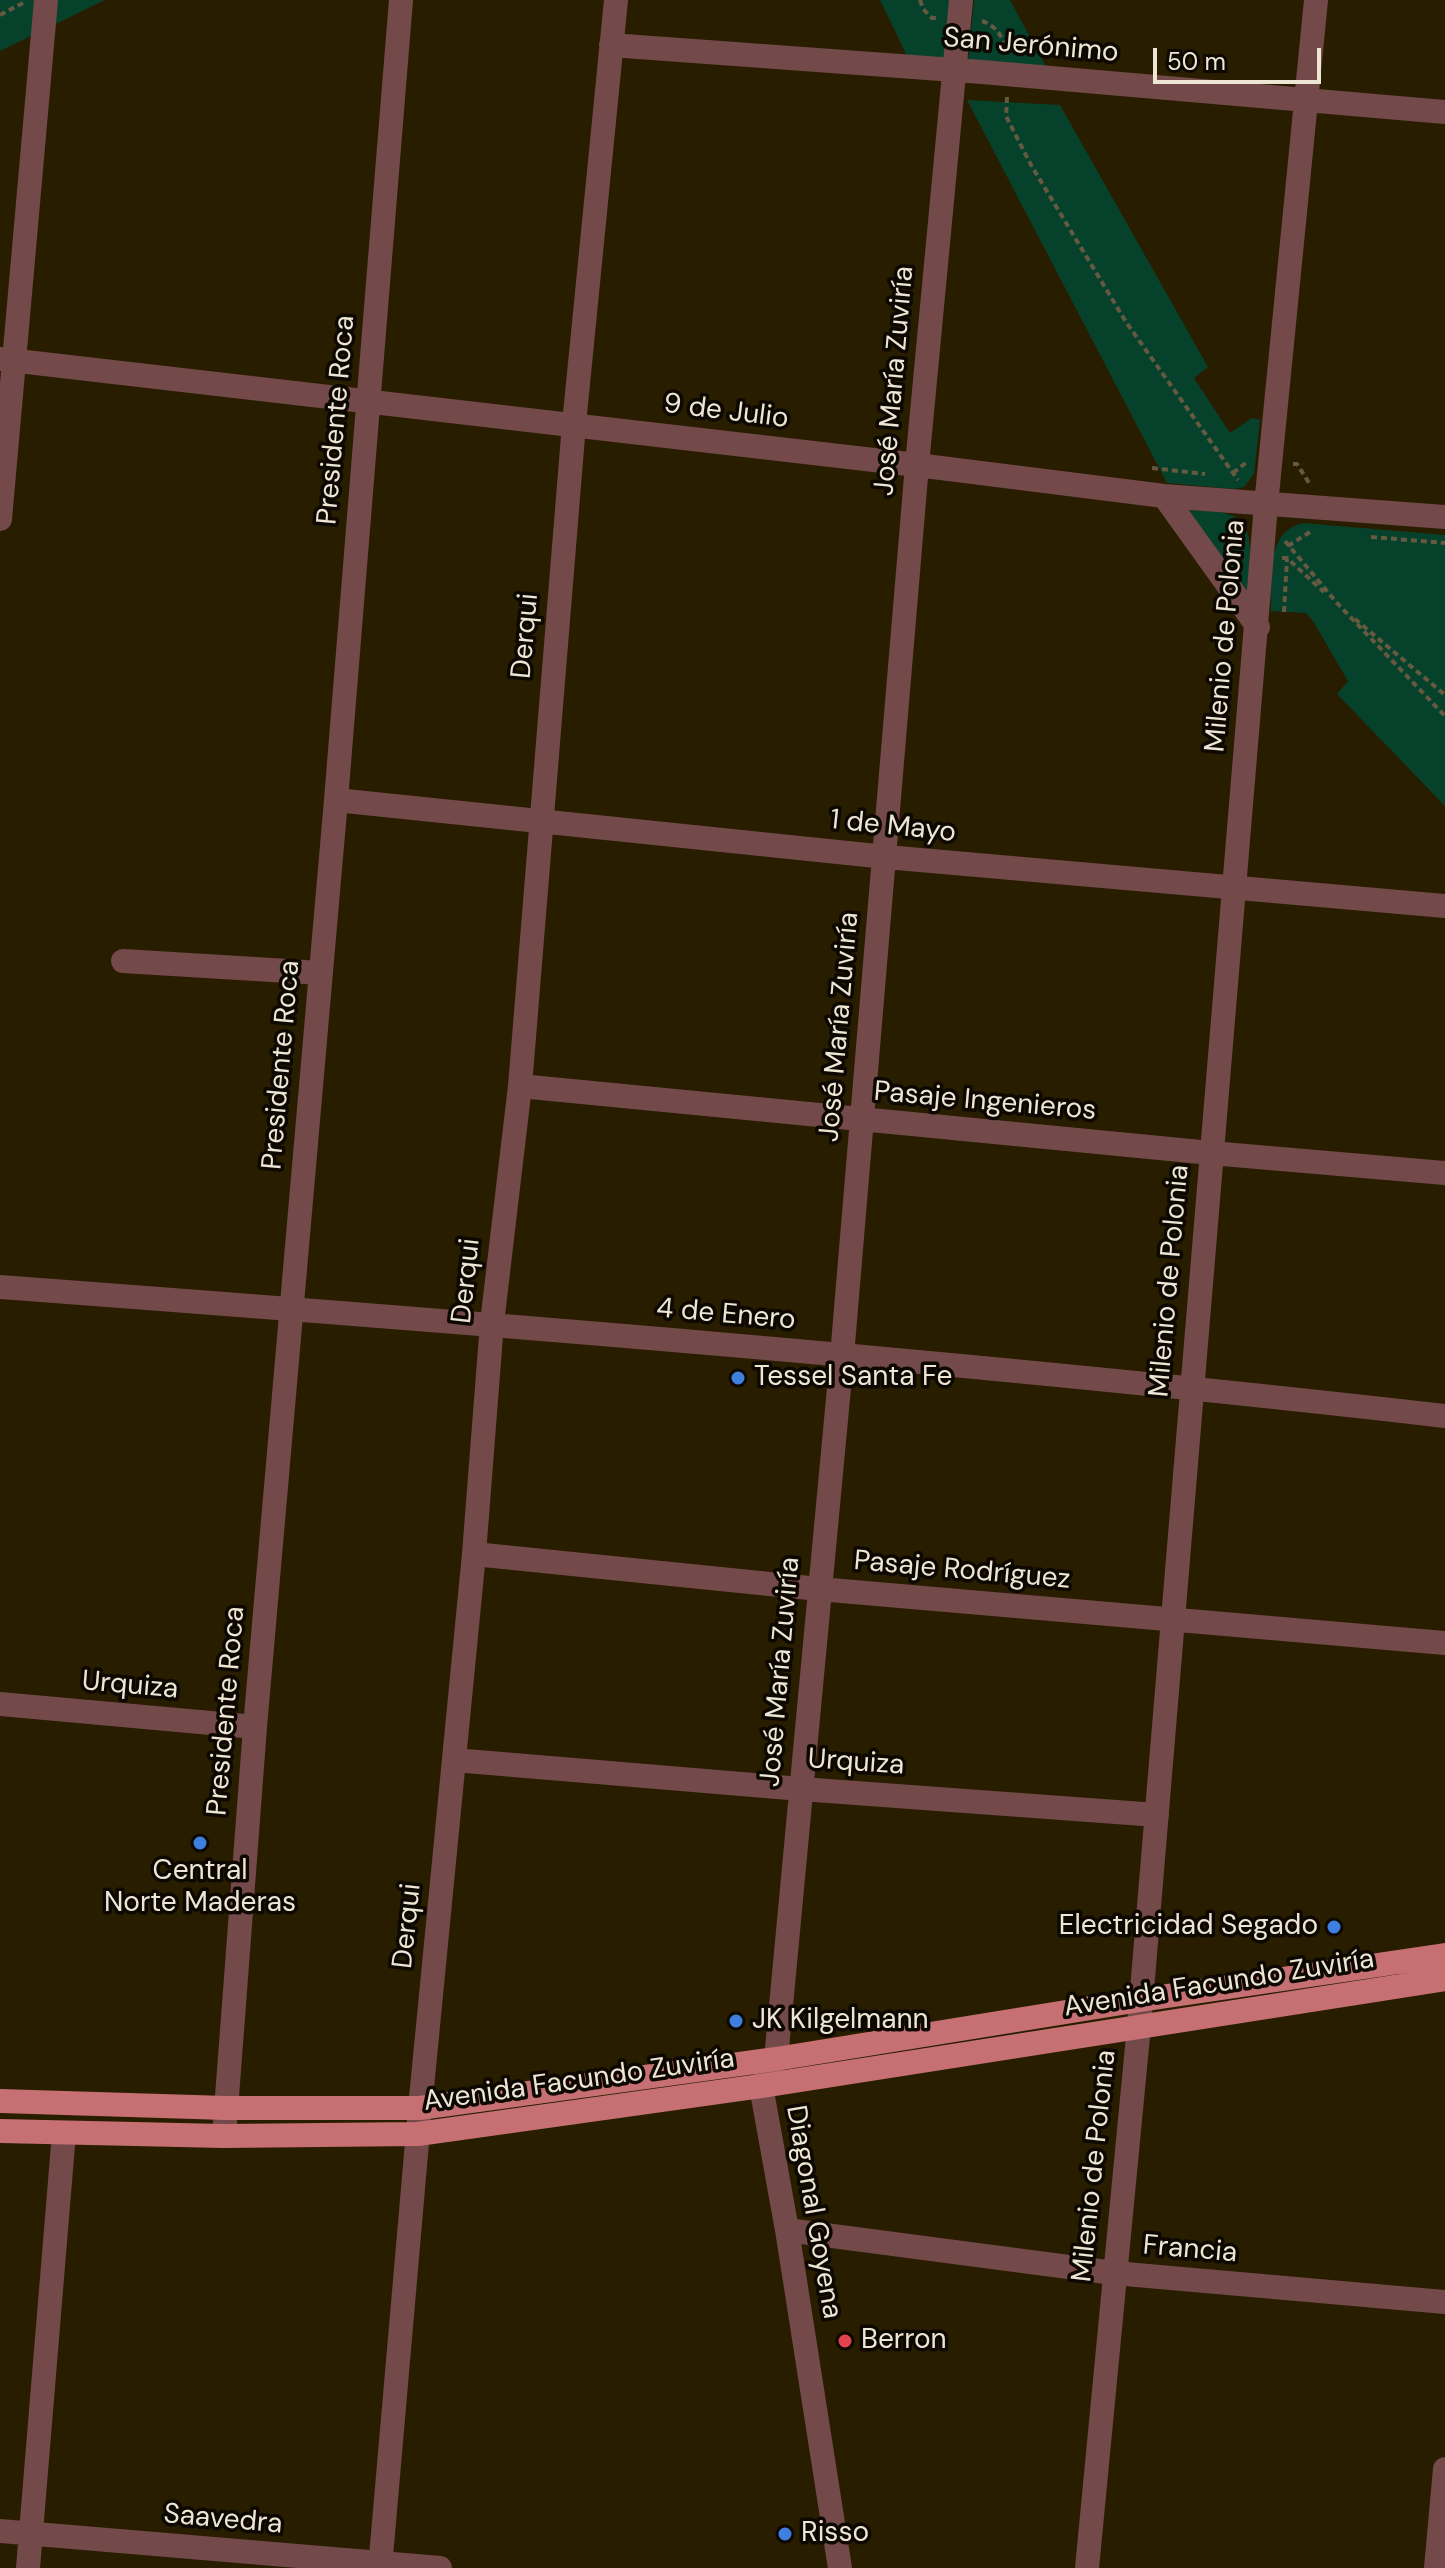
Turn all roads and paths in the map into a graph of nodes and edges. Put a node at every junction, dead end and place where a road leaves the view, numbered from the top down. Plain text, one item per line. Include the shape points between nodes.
1 (29, 0) edge
2 (46, 0) edge
3 (401, 0) edge
4 (616, 0) edge
5 (920, 0) edge
6 (1316, 0) edge
7 (954, 9) edge
8 (0, 15) edge
9 (611, 45) junction
10 (954, 70) junction
11 (1306, 100) junction
12 (1445, 112) edge
13 (1006, 116) dead end
14 (6, 359) edge
15 (369, 401) junction
16 (574, 424) junction
17 (917, 465) junction
18 (1152, 468) dead end
19 (1164, 496) junction
20 (1213, 500) junction
21 (1263, 509) junction
22 (1445, 517) edge
23 (0, 519) edge
24 (1323, 533) dead end
25 (1369, 537) dead end
26 (1445, 543) edge
27 (1288, 545) junction
28 (1275, 557) junction
29 (1337, 603) junction
30 (1284, 612) dead end
31 (1258, 627) junction
32 (1445, 695) edge
33 (1445, 716) edge
34 (336, 800) junction
35 (540, 820) junction
36 (886, 857) junction
37 (1235, 889) junction
38 (1445, 906) edge
39 (123, 961) dead end
40 (321, 973) junction
41 (520, 1086) junction
42 (862, 1121) junction
43 (1211, 1153) junction
44 (1445, 1173) edge
45 (0, 1287) edge
46 (290, 1309) junction
47 (492, 1323) junction
48 (842, 1356) junction
49 (1192, 1387) junction
50 (1445, 1416) edge
51 (474, 1554) junction
52 (819, 1589) junction
53 (1173, 1619) junction
54 (1445, 1643) edge
55 (0, 1704) edge
56 (255, 1727) junction
57 (454, 1760) junction
58 (801, 1789) junction
59 (1157, 1815) junction
60 (1445, 1955) edge
61 (1445, 1979) edge
62 (1140, 2000) junction
63 (1139, 2026) junction
64 (776, 2059) junction
65 (761, 2086) junction
66 (0, 2101) edge
67 (226, 2108) junction
68 (420, 2108) junction
69 (0, 2131) edge
70 (64, 2133) junction
71 (418, 2134) junction
72 (224, 2136) junction
73 (787, 2230) junction
74 (1114, 2273) junction
75 (1445, 2302) edge
76 (1445, 2469) edge
77 (0, 2531) edge
78 (30, 2534) junction
79 (380, 2566) edge
80 (28, 2568) edge
81 (440, 2568) edge
82 (840, 2568) edge
83 (1087, 2568) edge
84 (1436, 2568) edge

1 - 8 path
2 - 14 street
3 - 15 street, Presidente Roca
4 - 9 street, Derqui
5 - 7 path via 932,18
6 - 11 street, Milenio de Polonia
7 - 10 street, José María Zuviría
9 - 10 street, San Jerónimo
9 - 16 street, Derqui
10 - 11 street, San Jerónimo
10 - 17 street, José María Zuviría
11 - 12 street, San Jerónimo
11 - 21 street, Milenio de Polonia
13 - 21 path via 1126,322
14 - 15 street, 9 de Julio
14 - 23 street
15 - 16 street, 9 de Julio
15 - 34 street, Presidente Roca
16 - 17 street, 9 de Julio
16 - 35 street, Derqui
17 - 19 street, 9 de Julio
17 - 36 street, José María Zuviría
18 - 20 path via 1216,475
19 - 20 street, 9 de Julio
19 - 31 street
20 - 21 street, 9 de Julio
21 - 22 street, 9 de Julio
21 - 27 path
21 - 28 street, Milenio de Polonia
24 - 27 path via 1308,532
25 - 26 path
27 - 28 path
27 - 29 path
28 - 29 path
28 - 30 path
28 - 31 street, Milenio de Polonia
29 - 32 path
29 - 33 path
31 - 37 street, Milenio de Polonia
34 - 35 street, 1 de Mayo
34 - 40 street, Presidente Roca
35 - 36 street, 1 de Mayo
35 - 41 street, Derqui
36 - 37 street, 1 de Mayo
36 - 42 street, José María Zuviría
37 - 38 street, 1 de Mayo
37 - 43 street, Milenio de Polonia
39 - 40 street
40 - 46 street, Presidente Roca
41 - 42 street, Pasaje Ingenieros
41 - 47 street, Derqui
42 - 43 street, Pasaje Ingenieros
42 - 48 street, José María Zuviría
43 - 44 street, Pasaje Ingenieros
43 - 49 street, Milenio de Polonia
45 - 46 street, 4 de Enero
46 - 47 street, 4 de Enero
46 - 56 street, Presidente Roca
47 - 48 street, 4 de Enero
47 - 51 street, Derqui
48 - 49 street, 4 de Enero
48 - 52 street, José María Zuviría
49 - 50 street, 4 de Enero
49 - 53 street, Milenio de Polonia
51 - 52 street, Pasaje Rodríguez
51 - 57 street, Derqui
52 - 53 street, Pasaje Rodríguez
52 - 58 street, José María Zuviría
53 - 54 street, Pasaje Rodríguez
53 - 59 street, Milenio de Polonia
55 - 56 street, Urquiza
56 - 67 street, Presidente Roca
57 - 58 street, Urquiza
57 - 68 street, Derqui
58 - 59 street, Urquiza
58 - 64 street, José María Zuviría
59 - 62 street, Milenio de Polonia
60 - 62 main road, Avenida Facundo Zuviría
61 - 63 main road, Avenida Facundo Zuviría
62 - 63 street, Milenio de Polonia
62 - 64 main road, Avenida Facundo Zuviría
63 - 65 main road, Avenida Facundo Zuviría
63 - 74 street, Milenio de Polonia
64 - 65 street, Diagonal Goyena
64 - 68 main road, Avenida Facundo Zuviría
65 - 71 main road, Avenida Facundo Zuviría
65 - 73 street, Diagonal Goyena
66 - 67 main road, Avenida Facundo Zuviría
67 - 68 main road, Avenida Facundo Zuviría
67 - 72 street, Presidente Roca
68 - 71 street, Derqui
69 - 70 main road, Avenida Facundo Zuviría
70 - 72 main road, Avenida Facundo Zuviría
70 - 78 street
71 - 72 main road, Avenida Facundo Zuviría
71 - 79 street, Derqui
73 - 74 street, Francia
73 - 82 street, Diagonal Goyena
74 - 75 street, Francia
74 - 83 street, Milenio de Polonia
76 - 84 street
77 - 78 street, Saavedra
78 - 79 street, Saavedra
78 - 80 street
79 - 81 street, Saavedra

